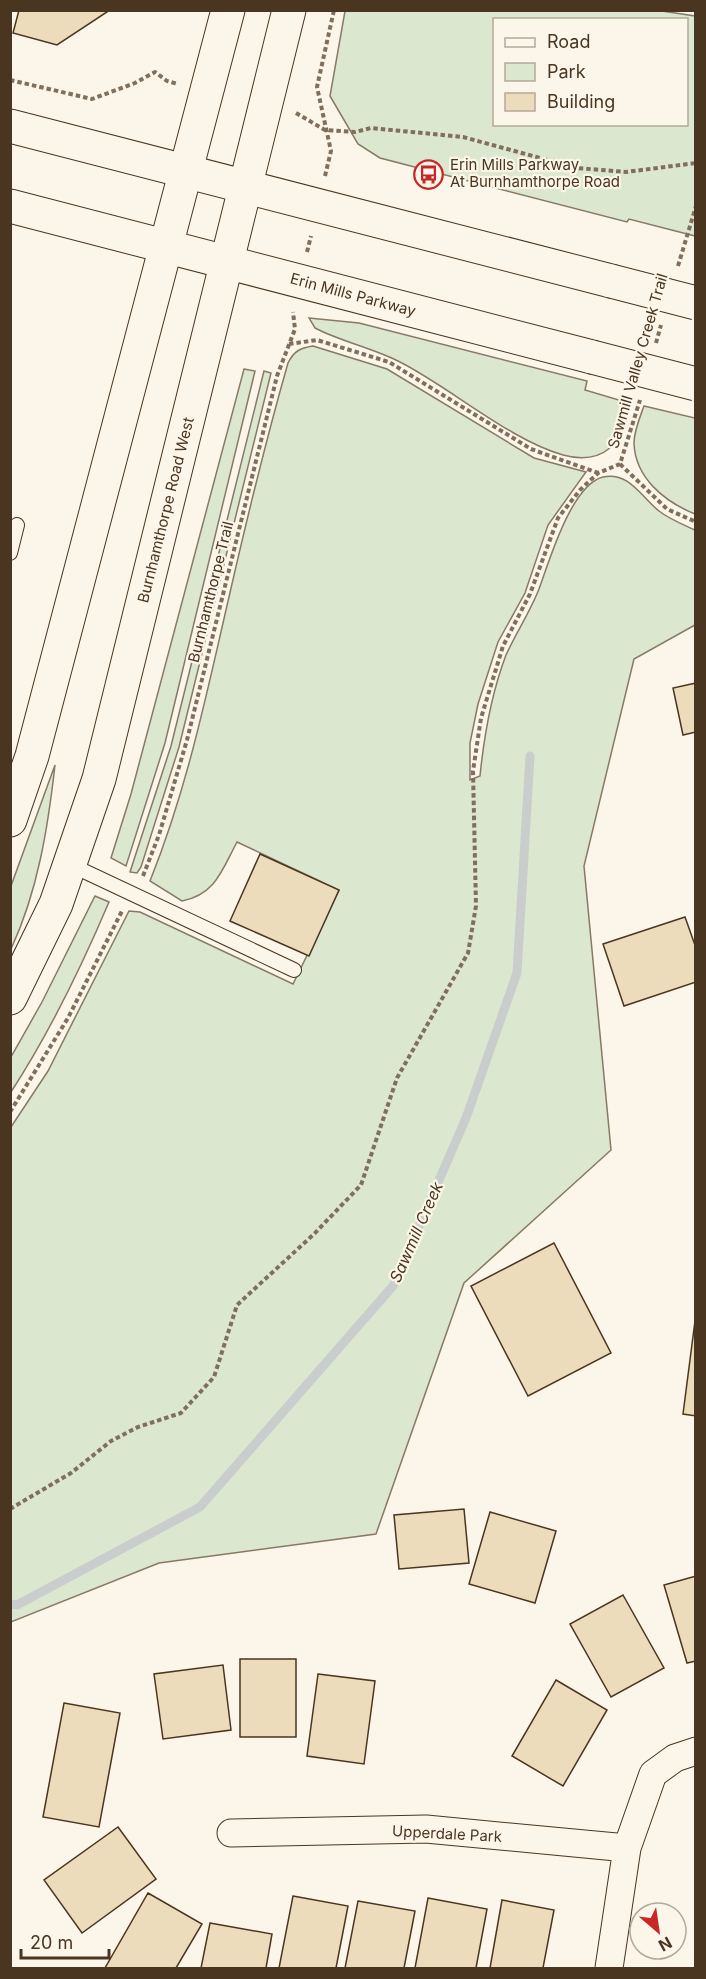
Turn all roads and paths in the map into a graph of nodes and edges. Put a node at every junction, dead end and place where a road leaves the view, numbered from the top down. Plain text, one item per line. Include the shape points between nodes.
1 (228, 10) edge
2 (290, 10) edge
3 (334, 10) edge
4 (10, 80) edge
5 (167, 81) dead end
6 (299, 114) dead end
7 (10, 126) edge
8 (325, 130) junction
9 (331, 151) dead end
10 (696, 163) edge
11 (186, 171) junction
12 (246, 187) junction
13 (10, 206) edge
14 (696, 206) edge
15 (166, 247) junction
16 (227, 262) junction
17 (677, 272) dead end
18 (696, 303) edge
19 (664, 315) dead end
20 (292, 316) dead end
21 (288, 344) junction
22 (655, 348) dead end
23 (696, 384) edge
24 (642, 392) dead end
25 (620, 464) junction
26 (598, 473) junction
27 (696, 522) edge
28 (17, 525) dead end
29 (10, 553) edge
30 (10, 820) edge
31 (71, 865) junction
32 (144, 874) dead end
33 (122, 910) dead end
34 (294, 970) dead end
35 (10, 998) edge
36 (10, 1112) edge
37 (10, 1509) edge
38 (696, 1751) edge
39 (231, 1833) dead end
40 (627, 1848) junction
41 (609, 1968) edge

1 - 11 main road
2 - 12 main road, Burnhamthorpe Road West
3 - 8 path via 317,87
4 - 5 path via 92,99 155,72
6 - 8 path
7 - 11 main road
8 - 9 path
8 - 10 path via 355,132 372,128 464,137 577,168 626,172
11 - 12 main road
11 - 15 main road
12 - 16 main road, Burnhamthorpe Road West
12 - 18 main road, bridge
13 - 15 main road, Erin Mills Parkway
14 - 17 path, Sawmill Valley Creek Trail
15 - 16 main road, Erin Mills Parkway
15 - 30 main road via 32,756
16 - 23 main road, Erin Mills Parkway, bridge
16 - 31 main road, Burnhamthorpe Road West via 99,779
19 - 22 path, Sawmill Valley Creek Trail
20 - 21 path, Burnhamthorpe Trail via 295,329
21 - 26 path via 317,340 389,362 531,449
21 - 32 path, Burnhamthorpe Trail via 276,376 187,740
24 - 25 path, Sawmill Valley Creek Trail
25 - 26 path, Sawmill Valley Creek Trail
25 - 27 path via 667,509
26 - 37 path, Sawmill Valley Creek Trail via 558,518 530,594 503,646 481,718 472,771 476,906 468,953 397,1078 361,1185 237,1305 214,1377 181,1413 111,1441 71,1473
28 - 29 lane
31 - 34 lane
31 - 35 main road, Burnhamthorpe Road West
33 - 36 path via 68,1018
38 - 40 street via 675,1758 653,1774
39 - 40 street, Upperdale Park via 426,1829
40 - 41 street

